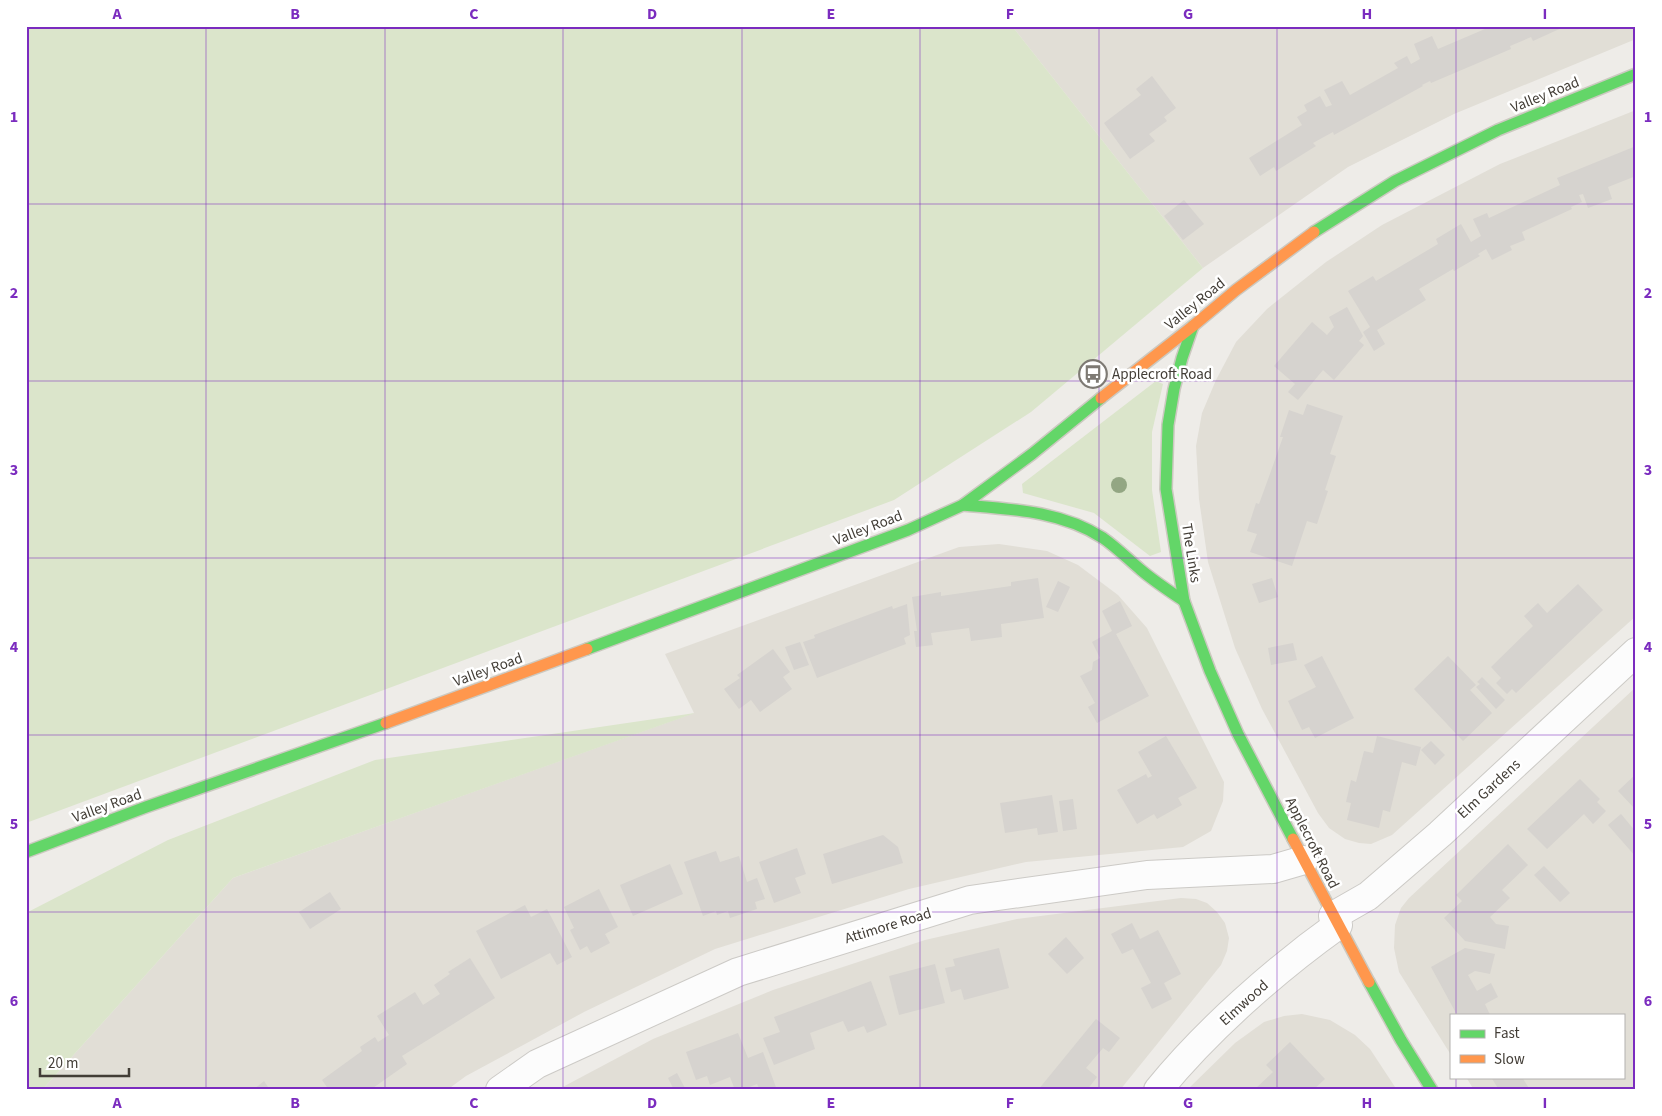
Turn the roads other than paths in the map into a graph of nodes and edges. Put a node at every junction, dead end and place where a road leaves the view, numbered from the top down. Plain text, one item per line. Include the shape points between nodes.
1 (1636, 74) edge
2 (1193, 326) junction
3 (963, 505) junction
4 (1184, 601) junction
5 (1636, 652) edge
6 (26, 852) edge
7 (1304, 860) junction
8 (1335, 920) junction
9 (500, 1090) edge
10 (1158, 1090) edge
11 (1432, 1090) edge

1 - 2 main road, Valley Road via 1498,130 1395,180 1312,232
2 - 3 main road, Valley Road
2 - 4 main road, The Links via 1174,389 1168,425 1166,489
3 - 4 main road, The Links via 1044,514 1073,523 1100,536 1151,579
3 - 6 main road, Valley Road via 908,530 549,663
4 - 7 main road, Applecroft Road via 1238,734
5 - 8 street, Elm Gardens via 1440,834
7 - 8 main road, Applecroft Road
7 - 9 street, Attimore Road via 1273,869 1147,875 970,900 738,972 537,1064
8 - 10 street, Elmwood via 1241,1004 1180,1063
8 - 11 main road, Applecroft Road

